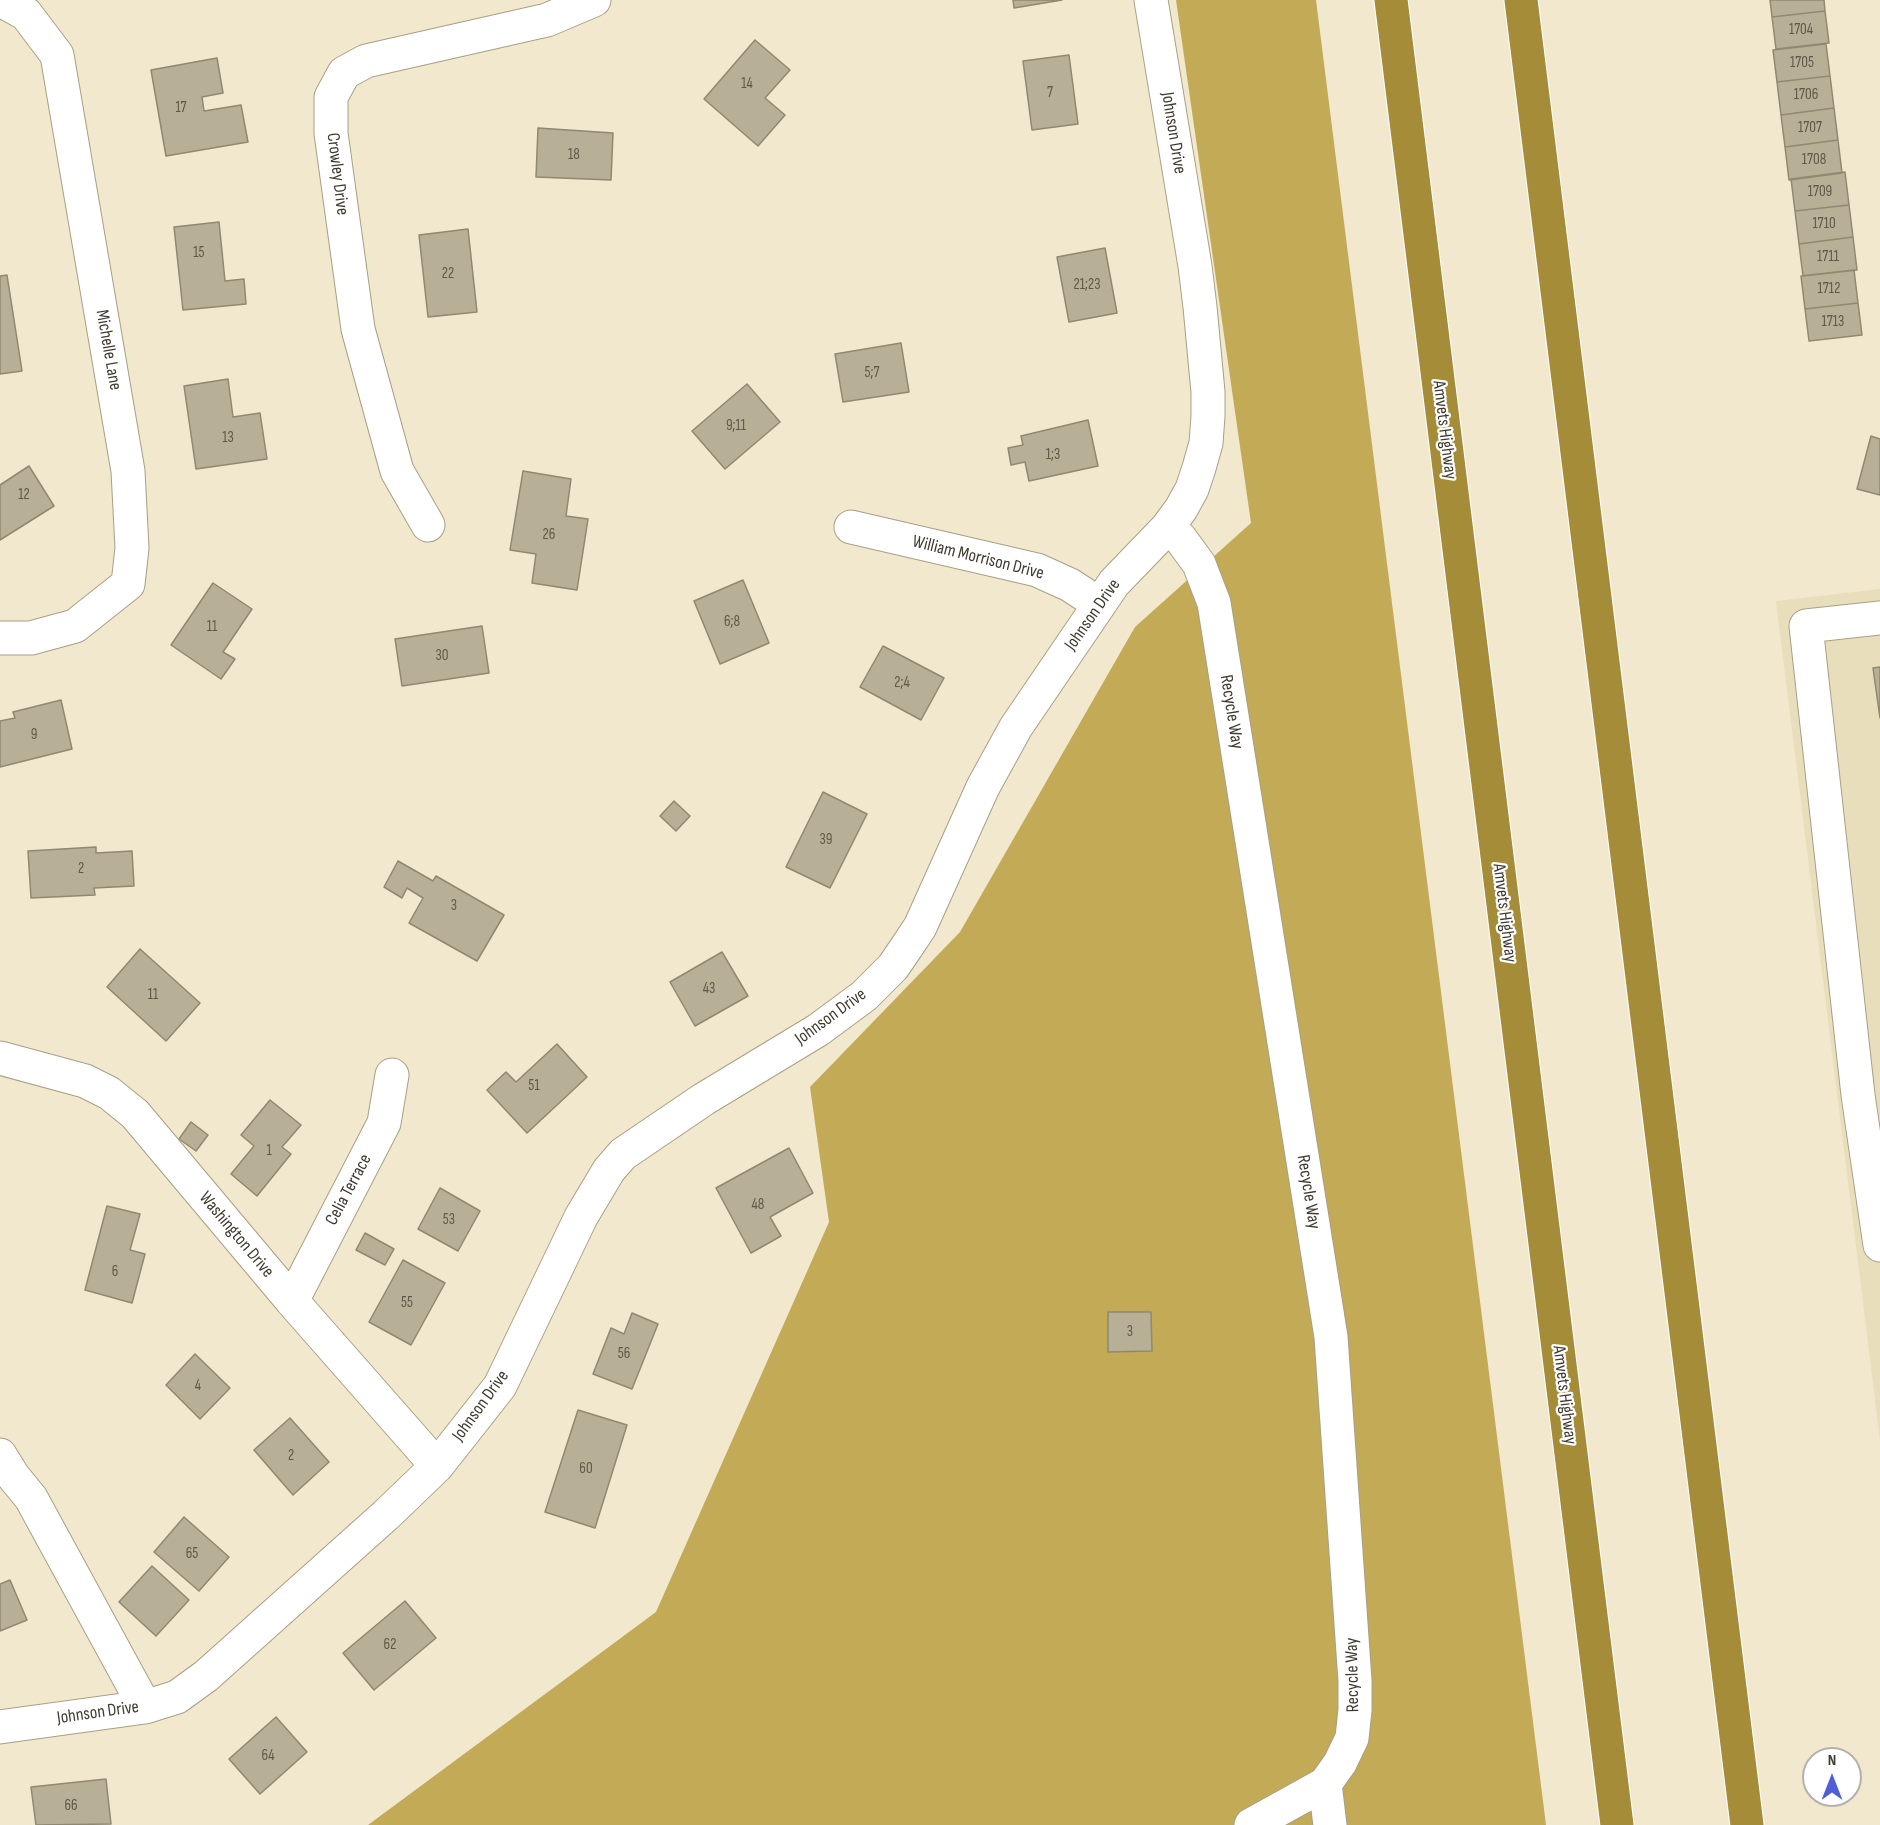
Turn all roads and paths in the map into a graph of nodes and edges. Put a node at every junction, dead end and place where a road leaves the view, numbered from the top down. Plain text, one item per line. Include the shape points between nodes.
1 (594, 0) edge
2 (1151, 0) edge
3 (1391, 0) edge
4 (1521, 0) edge
5 (0, 2) edge
6 (428, 525) dead end
7 (851, 527) dead end
8 (1167, 528) junction
9 (1099, 604) junction
10 (1880, 618) edge
11 (0, 638) edge
12 (0, 1058) edge
13 (392, 1075) dead end
14 (1880, 1245) edge
15 (292, 1301) junction
16 (0, 1455) edge
17 (437, 1466) junction
18 (146, 1707) junction
19 (0, 1727) edge
20 (1325, 1784) junction
21 (1251, 1825) edge
22 (1330, 1825) edge
23 (1617, 1825) edge
24 (1747, 1825) edge

1 - 6 street, Crowley Drive via 548,20 366,61 344,73 331,97 331,133 357,329 397,471
2 - 8 street, Johnson Drive via 1195,266 1208,392 1206,443 1200,468 1181,509
3 - 23 highway, Amvets Highway
4 - 24 highway
5 - 11 street, Michelle Lane via 26,14 57,56 128,471 132,548 128,584 75,626 31,638
7 - 9 street, William Morrison Drive via 1037,570 1071,585
8 - 9 street, Johnson Drive via 1131,563
8 - 20 street, Recycle Way via 1200,564 1214,603 1331,1337 1355,1710 1352,1738
9 - 17 street, Johnson Drive via 1016,727 920,927 893,967 864,996 818,1030 623,1154 609,1170 582,1217 500,1386
10 - 14 street via 1806,626 1858,1095
12 - 15 street, Washington Drive via 85,1081 109,1093 135,1114
13 - 15 street, Celia Terrace via 384,1123
15 - 17 street, Washington Drive
16 - 18 street via 32,1498
17 - 18 street, Johnson Drive via 206,1676 177,1697
18 - 19 street, Johnson Drive
20 - 21 street, Recycle Way
20 - 22 street

